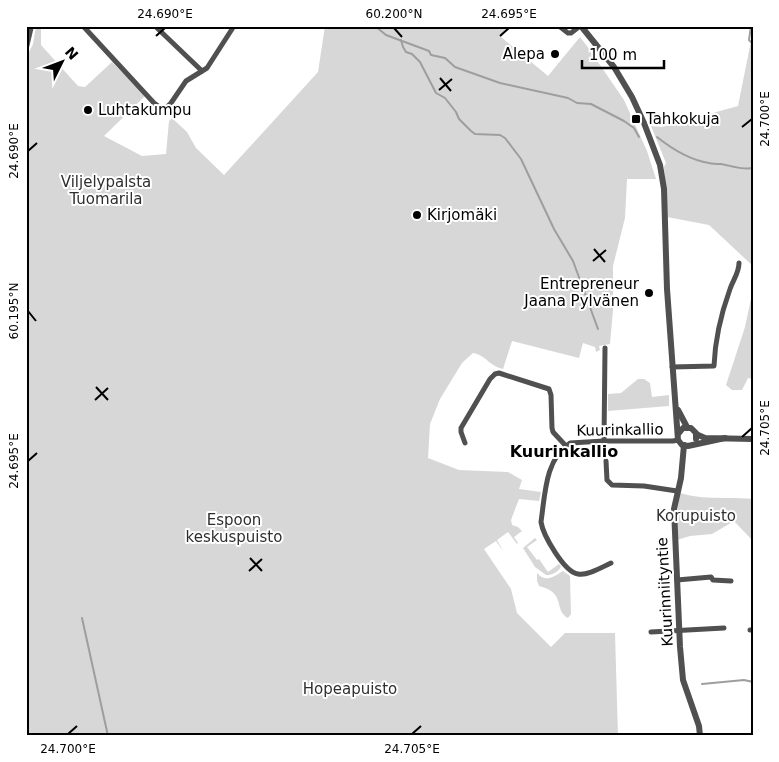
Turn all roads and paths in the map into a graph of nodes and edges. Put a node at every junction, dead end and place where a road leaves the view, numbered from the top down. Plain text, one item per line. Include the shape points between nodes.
1 (31, 26) edge
2 (83, 26) edge
3 (155, 26) edge
4 (234, 26) edge
5 (559, 26) edge
6 (581, 26) edge
7 (26, 47) edge
8 (202, 71) junction
9 (739, 263) dead end
10 (605, 348) dead end
11 (672, 367) junction
12 (675, 402) junction
13 (687, 427) junction
14 (696, 434) junction
15 (679, 436) junction
16 (725, 438) junction
17 (753, 438) edge
18 (604, 441) junction
19 (465, 443) dead end
20 (688, 445) junction
21 (566, 446) junction
22 (606, 461) dead end
23 (677, 491) junction
24 (611, 564) dead end
25 (677, 580) junction
26 (731, 581) dead end
27 (724, 628) dead end
28 (679, 631) junction
29 (652, 632) dead end
30 (700, 736) edge

1 - 7 street
2 - 8 street via 159,108 166,108 186,80
3 - 8 street
4 - 8 street
5 - 6 street via 568,33
6 - 11 street via 614,67 632,97 660,165 664,189
9 - 11 street via 718,330 714,366
10 - 18 street
11 - 12 street
12 - 13 street
12 - 15 street
13 - 14 street
13 - 15 street
14 - 16 street via 705,438
14 - 20 street via 696,440
15 - 18 street, Kuurinkallio via 673,441
15 - 20 street
16 - 17 street
16 - 20 street
18 - 21 street, Kuurinkallio via 574,442
19 - 21 street via 461,432 464,422 490,379 499,373 550,391 553,432
20 - 23 street, Kuurinniityntie
21 - 24 street, Kuurinkallio via 551,466 542,530 573,573 584,574
22 - 23 street via 607,480 612,485
23 - 25 street, Kuurinniityntie via 674,521
25 - 26 street via 710,577
25 - 28 street, Kuurinniityntie
27 - 28 street
28 - 29 street
28 - 30 street, Kuurinniityntie via 683,680

